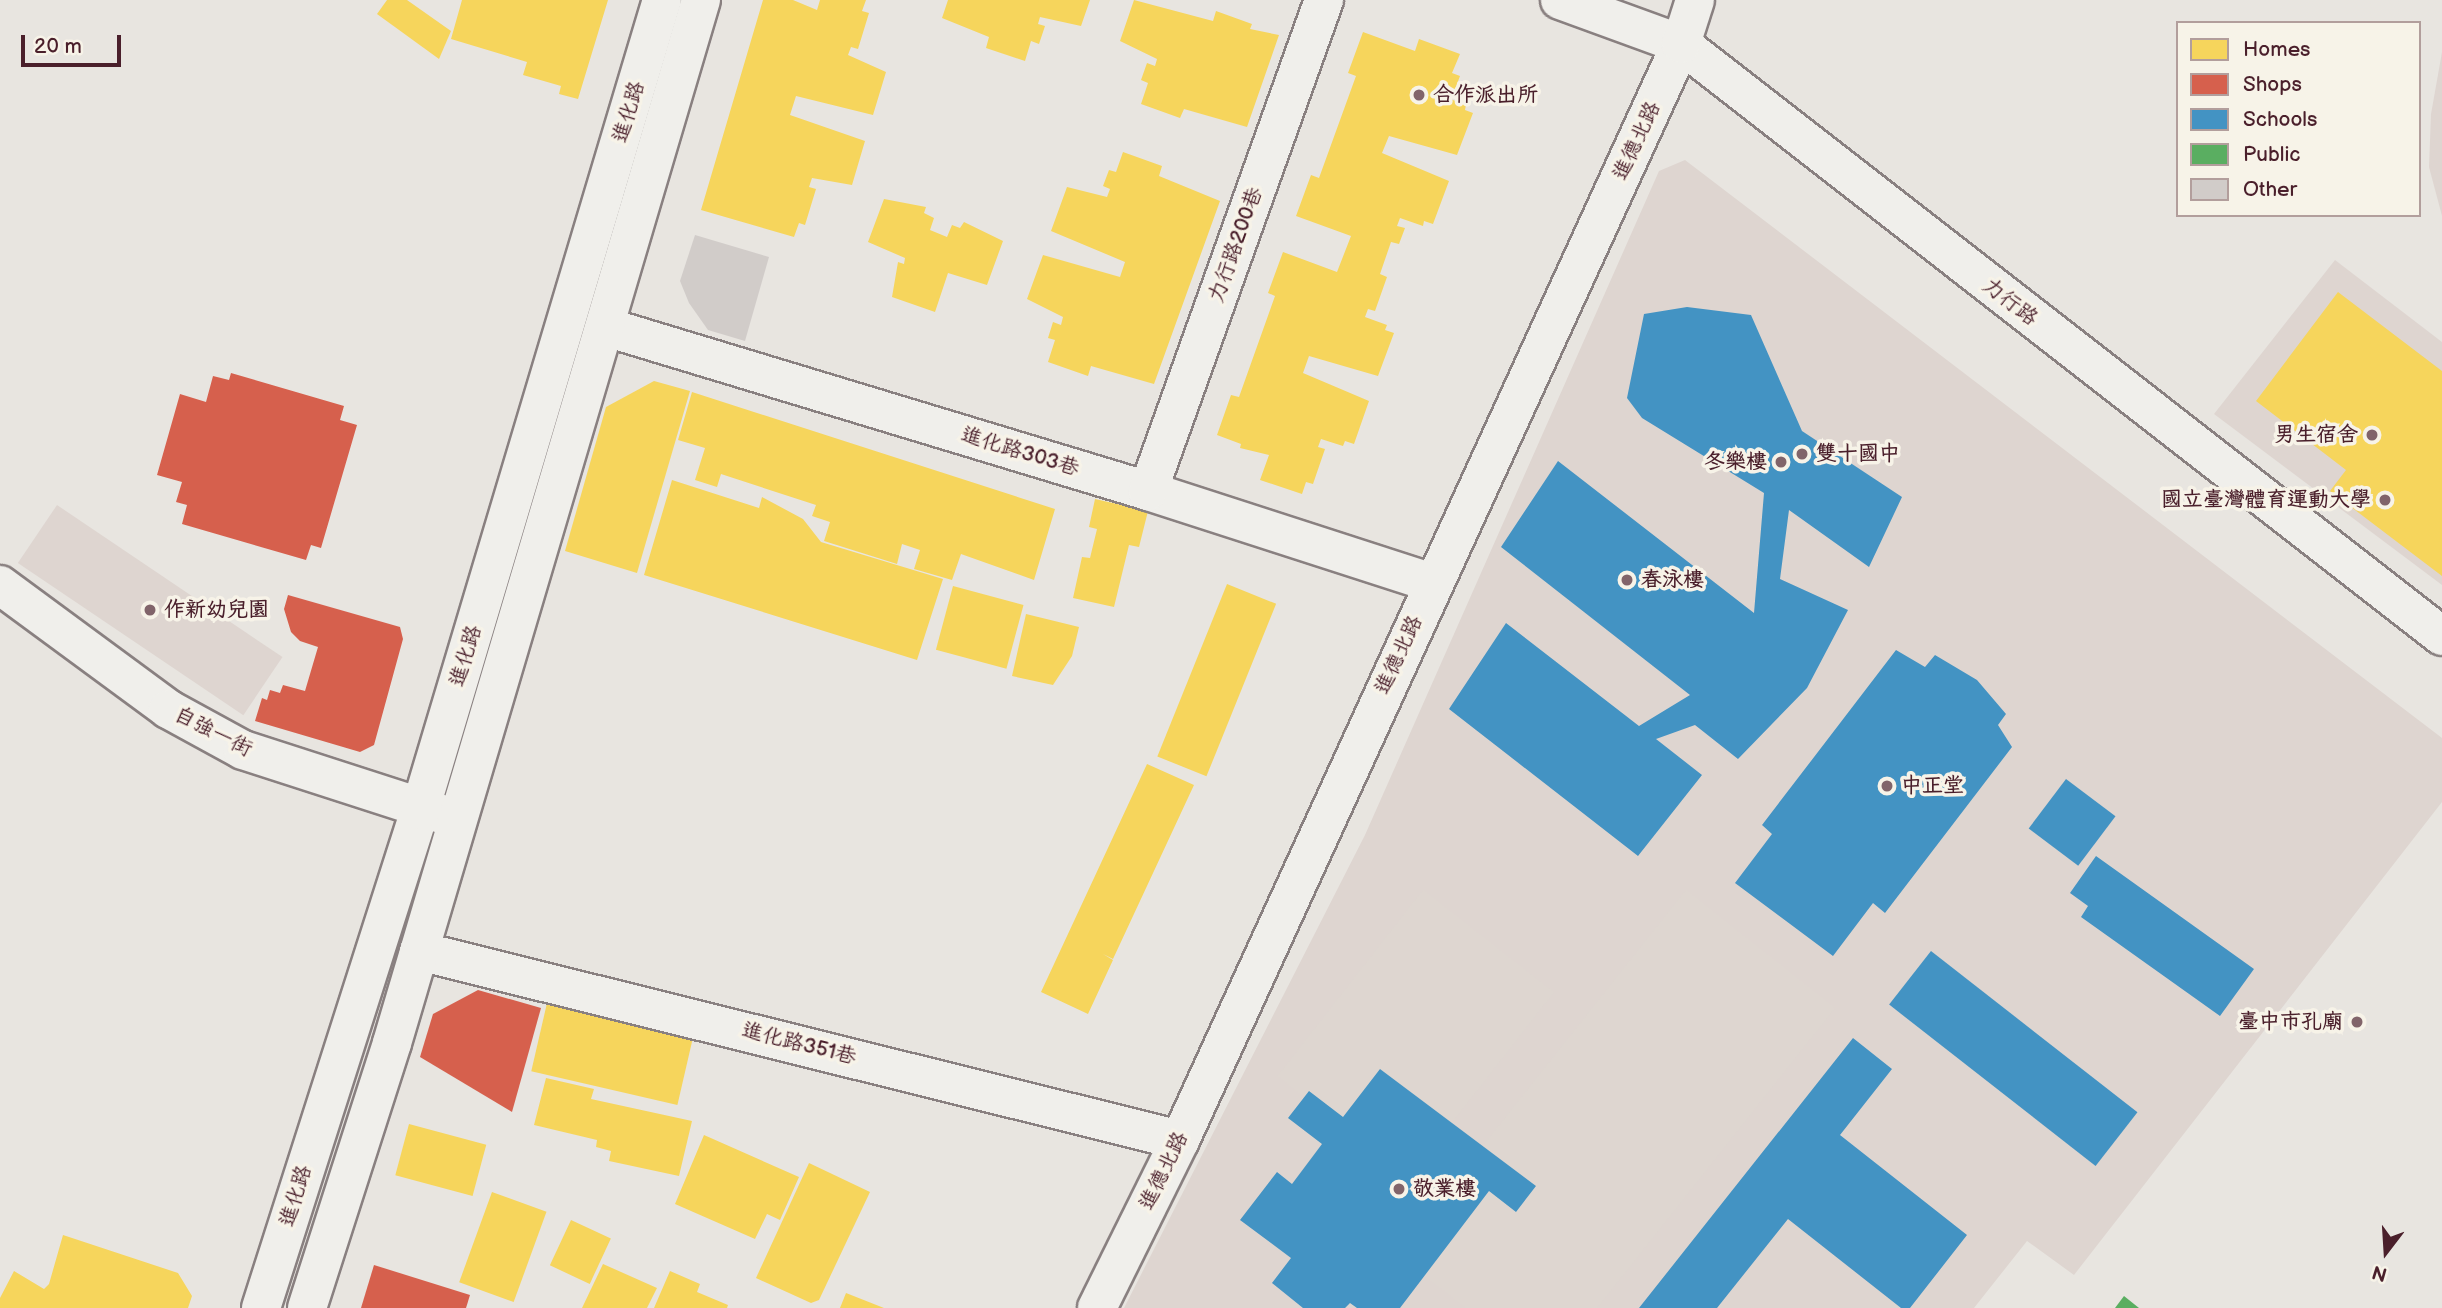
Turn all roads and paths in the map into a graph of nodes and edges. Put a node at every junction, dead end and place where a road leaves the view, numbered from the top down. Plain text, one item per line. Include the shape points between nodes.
1 (662, 0) edge
2 (701, 0) edge
3 (1324, 0) edge
4 (1560, 0) edge
5 (1695, 0) edge
6 (1681, 44) junction
7 (606, 327) junction
8 (1148, 491) junction
9 (1432, 583) junction
10 (0, 585) edge
11 (2442, 636) edge
12 (420, 810) junction
13 (456, 819) junction
14 (419, 951) junction
15 (1180, 1140) junction
16 (261, 1308) edge
17 (307, 1308) edge
18 (1097, 1308) edge

1 - 12 street, 進化路
2 - 7 street, 進化路
3 - 8 street, 力行路200巷
4 - 6 street, 力行路
5 - 6 street, 進德北路
6 - 9 street, 進德北路
6 - 11 street, 力行路
7 - 8 street, 進化路303巷
7 - 13 street, 進化路
8 - 9 street, 進化路303巷
9 - 15 street, 進德北路
10 - 12 street, 自強一街 via 169,709 243,750
12 - 13 street, 自強一街
12 - 16 street, 進化路
13 - 14 street, 進化路
14 - 15 street, 進化路351巷
14 - 17 street, 進化路
15 - 18 street, 進德北路

